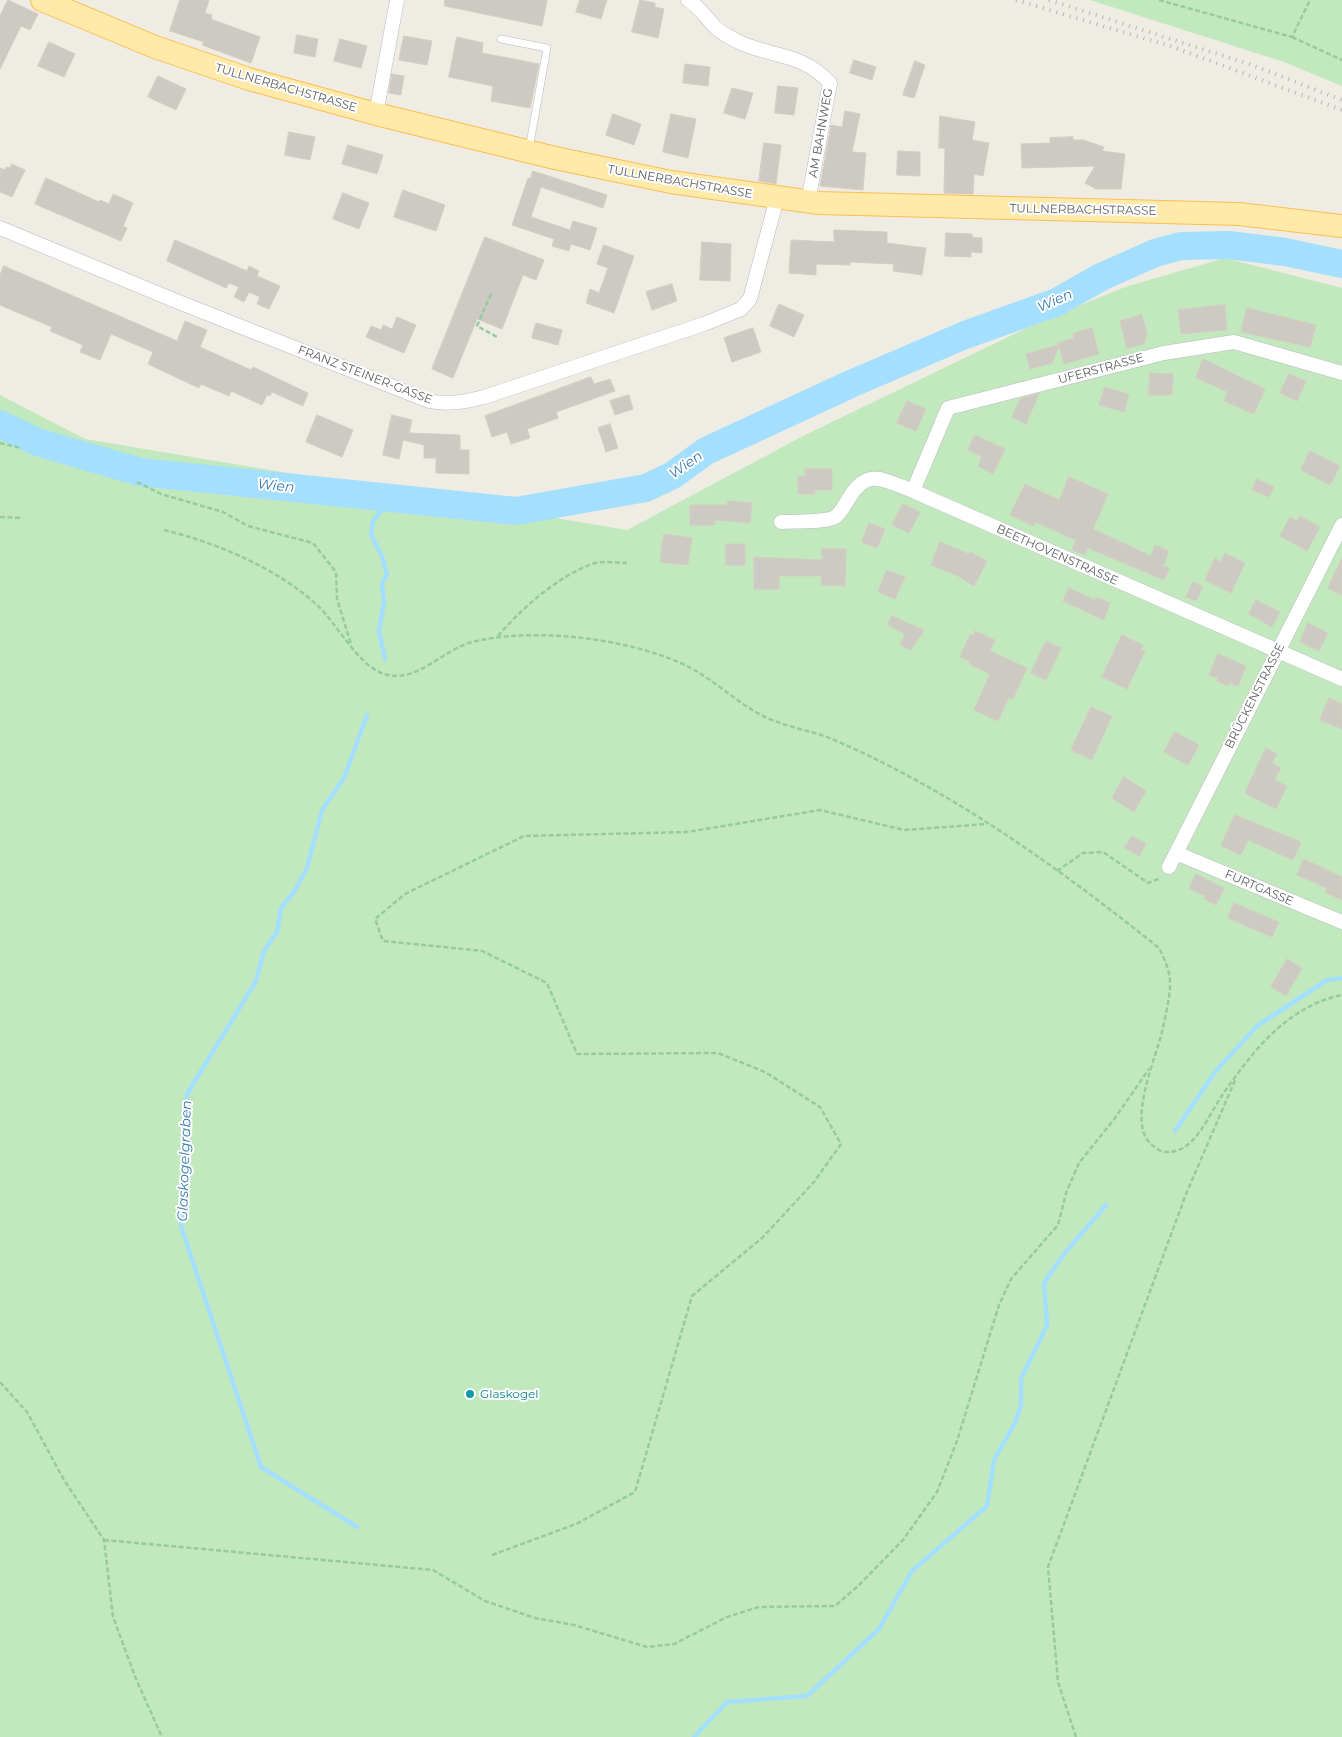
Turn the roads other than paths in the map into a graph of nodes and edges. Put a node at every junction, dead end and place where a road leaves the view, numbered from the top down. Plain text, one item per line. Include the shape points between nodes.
1 (397, 0) edge
2 (688, 0) edge
3 (50, 2) edge
4 (501, 39) dead end
5 (376, 114) junction
6 (529, 152) junction
7 (777, 198) junction
8 (808, 202) junction
9 (1342, 226) edge
10 (0, 228) edge
11 (1342, 373) edge
12 (913, 491) junction
13 (781, 522) dead end
14 (1342, 525) edge
15 (1276, 651) junction
16 (1342, 679) edge
17 (1176, 853) junction
18 (1169, 867) road end
19 (1342, 922) edge

1 - 5 street
2 - 8 street, AM BAHNWEG via 716,28 741,43 798,59 830,83
3 - 5 main road, TULLNERBACHSTRASSE via 155,47 239,76
4 - 6 lane via 547,48
5 - 6 main road, TULLNERBACHSTRASSE
6 - 7 main road, TULLNERBACHSTRASSE via 671,182
7 - 8 main road, TULLNERBACHSTRASSE
7 - 10 street, FRANZ STEINER-GASSE via 750,299 741,309 484,397 445,404 429,401 185,305
8 - 9 main road, TULLNERBACHSTRASSE via 1239,214
11 - 12 street, UFERSTRASSE via 1234,342 1164,353 948,408
12 - 13 street, BEETHOVENSTRASSE via 869,478 855,489 835,517
12 - 15 street, BEETHOVENSTRASSE
14 - 15 street, BRÜCKENSTRASSE
15 - 16 street, BEETHOVENSTRASSE
15 - 17 street, BRÜCKENSTRASSE
17 - 18 street, BRÜCKENSTRASSE
17 - 19 street, FURTGASSE

